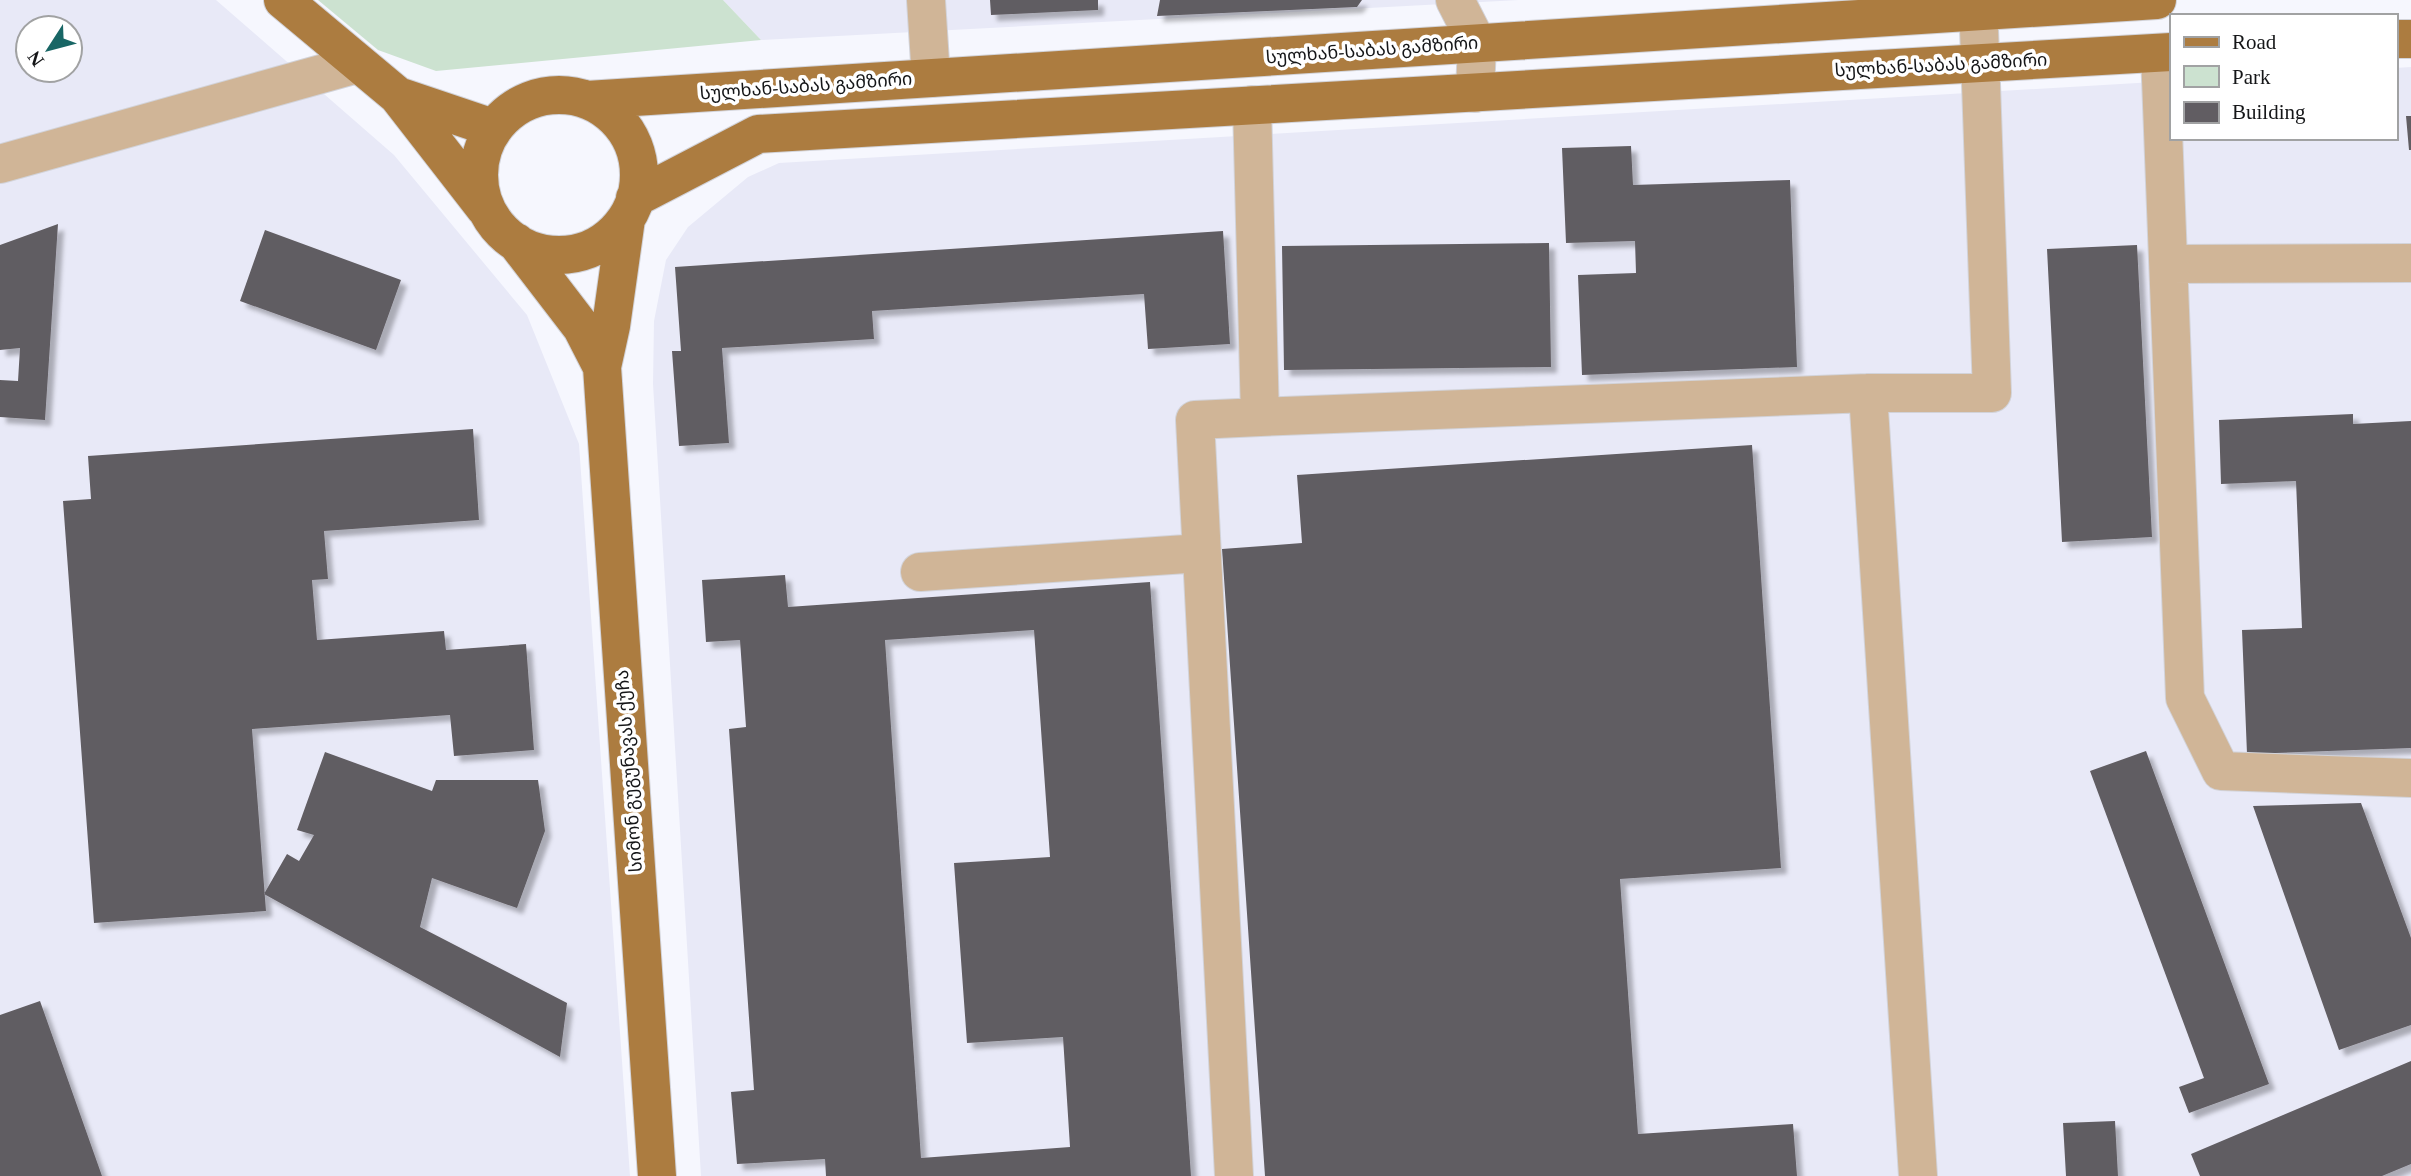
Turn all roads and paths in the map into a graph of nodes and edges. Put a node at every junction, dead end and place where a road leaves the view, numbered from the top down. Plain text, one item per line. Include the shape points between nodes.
1 (283, 0) edge
2 (926, 0) edge
3 (1455, 0) edge
4 (2157, 0) edge
5 (1977, 6) edge
6 (1478, 43) junction
7 (2166, 52) edge
8 (1980, 63) junction
9 (357, 64) junction
10 (931, 78) junction
11 (1475, 93) junction
12 (398, 96) junction
13 (587, 100) junction
14 (1252, 106) junction
15 (493, 128) junction
16 (0, 164) edge
17 (631, 208) junction
18 (489, 215) junction
19 (516, 242) junction
20 (2411, 263) edge
21 (2169, 264) junction
22 (602, 367) junction
23 (1868, 393) junction
24 (1260, 417) junction
25 (1201, 553) junction
26 (920, 572) dead end
27 (2411, 778) edge
28 (657, 1176) edge
29 (1234, 1176) edge
30 (1918, 1176) edge

1 - 9 main road
2 - 10 street
3 - 6 street
4 - 5 main road, სულხან-საბას გამზირი
5 - 6 main road, სულხან-საბას გამზირი
5 - 8 street
6 - 10 main road, სულხან-საბას გამზირი
6 - 11 street
7 - 8 main road, სულხან-საბას გამზირი
7 - 21 street
8 - 11 main road, სულხან-საბას გამზირი
8 - 23 street via 1992,393
9 - 12 main road
9 - 16 street
10 - 13 main road, სულხან-საბას გამზირი
11 - 14 main road, სულხან-საბას გამზირი
12 - 15 main road
12 - 18 main road
13 - 15 main road via 561,94 535,98 512,109
13 - 17 main road via 610,113 632,143 639,179
14 - 17 main road, სულხან-საბას გამზირი via 758,134
14 - 24 street
15 - 18 main road via 481,156 479,186
17 - 19 main road via 610,237 590,249 565,255 539,253
17 - 22 main road, სიმონ გუგუნავას ქუჩა
18 - 19 main road
19 - 22 main road, სიმონ გუგუნავას ქუჩა via 582,328
20 - 21 street
21 - 27 street via 2185,698 2221,771
22 - 28 main road, სიმონ გუგუნავას ქუჩა
23 - 24 street
23 - 30 street
24 - 25 street via 1195,420
25 - 26 street
25 - 29 street

